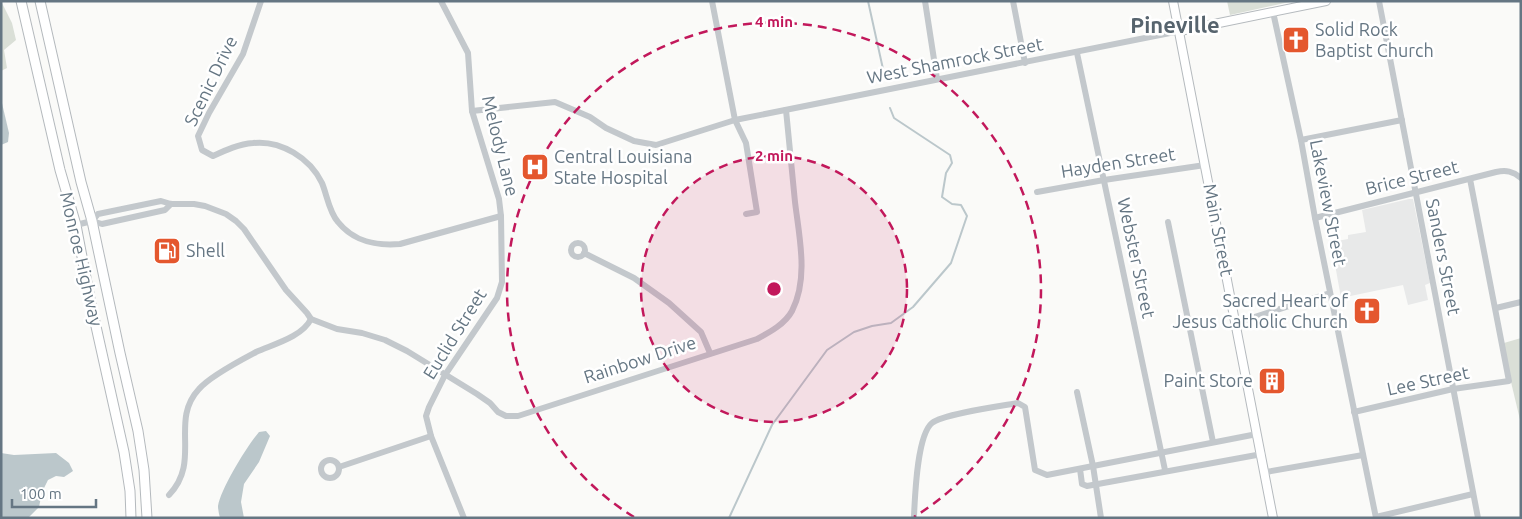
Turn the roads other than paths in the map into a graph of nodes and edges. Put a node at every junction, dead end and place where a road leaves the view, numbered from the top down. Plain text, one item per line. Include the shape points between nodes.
1 (22, 1) edge
2 (40, 1) edge
3 (261, 1) edge
4 (441, 1) edge
5 (712, 1) edge
6 (925, 1) edge
7 (1013, 1) edge
8 (1173, 1) edge
9 (1326, 1) edge
10 (1379, 1) edge
11 (1301, 4) edge
12 (1273, 12) junction
13 (1180, 31) junction
14 (1078, 53) junction
15 (1025, 62) junction
16 (937, 79) junction
17 (786, 110) junction
18 (472, 111) junction
19 (735, 120) junction
20 (1402, 120) junction
21 (1301, 140) junction
22 (1205, 165) junction
23 (1519, 176) edge
24 (1470, 179) junction
25 (1104, 180) junction
26 (1037, 192) dead end
27 (1416, 192) junction
28 (171, 204) junction
29 (746, 214) dead end
30 (501, 216) junction
31 (1315, 218) junction
32 (92, 221) junction
33 (1168, 222) dead end
34 (76, 225) junction
35 (584, 253) dead end
36 (1330, 293) junction
37 (1521, 302) edge
38 (1496, 308) junction
39 (311, 319) junction
40 (1236, 323) junction
41 (710, 353) junction
42 (446, 375) junction
43 (1453, 389) junction
44 (1077, 392) dead end
45 (1354, 412) junction
46 (1257, 434) junction
47 (431, 436) junction
48 (1213, 442) junction
49 (1161, 452) junction
50 (1262, 454) junction
51 (1363, 455) junction
52 (1093, 466) junction
53 (339, 467) dead end
54 (1080, 468) junction
55 (1165, 470) junction
56 (1266, 472) junction
57 (1096, 484) junction
58 (1473, 494) junction
59 (170, 495) dead end
60 (914, 516) dead end
61 (1376, 517) edge
62 (131, 518) edge
63 (148, 518) edge
64 (464, 518) edge
65 (1101, 518) edge
66 (1273, 518) edge
67 (1478, 518) edge

1 - 34 highway, Monroe Highway via 60,170
2 - 32 highway, Monroe Highway
3 - 30 street, Scenic Drive via 243,54 198,136 202,150 213,156 253,142 276,144 296,153 321,181 336,221 367,243 400,244
4 - 18 street, Melody Lane via 468,52
5 - 19 street
6 - 16 street
7 - 15 street
8 - 13 main road, Main Street
9 - 11 main road
10 - 20 street, Sanders Street
11 - 12 main road
12 - 13 main road
12 - 21 street, Lakeview Street
13 - 14 street, West Shamrock Street
13 - 22 main road, Main Street
14 - 15 street, West Shamrock Street
14 - 25 street, Webster Street
15 - 16 street, West Shamrock Street
16 - 17 street, West Shamrock Street
17 - 19 street, West Shamrock Street
17 - 41 street, Rainbow Drive via 801,257 797,297 792,312 770,332
18 - 19 street, West Shamrock Street via 554,102 634,141 656,145
18 - 30 street, Melody Lane via 499,199
19 - 29 street via 746,143 757,212
20 - 21 street
20 - 27 street, Sanders Street
21 - 31 street, Lakeview Street
22 - 25 street, Hayden Street
22 - 40 main road, Main Street
23 - 24 street, Brice Street via 1504,170
24 - 27 street, Brice Street
24 - 38 street
25 - 26 street, Hayden Street
25 - 49 street, Webster Street
27 - 31 street, Brice Street
27 - 43 street, Sanders Street
28 - 32 street, Rainbow Drive via 165,210 102,224
28 - 32 street, Rainbow Drive via 161,201 98,214
28 - 39 street, Rainbow Drive via 205,206 236,221
30 - 42 street, Euclid Street via 502,282 497,298
31 - 36 street, Lakeview Street
32 - 34 street, Rainbow Drive
32 - 63 highway, Monroe Highway via 138,431
33 - 48 street
34 - 62 highway, Monroe Highway via 124,452
35 - 41 street via 634,278 669,303 701,332
36 - 40 street
36 - 45 street, Lakeview Street
37 - 38 street
38 - 43 street, Lee Street via 1509,381
39 - 42 street, Rainbow Drive via 337,330 385,340
39 - 59 street via 295,335 254,353 200,388 185,415 183,474
40 - 46 main road, Main Street
41 - 42 street, Rainbow Drive via 518,416 498,412 490,403
42 - 47 street, Euclid Street via 426,416
43 - 45 street, Lee Street
43 - 58 street, Sanders Street
44 - 52 street
45 - 51 street, Lakeview Street
46 - 48 street
46 - 50 main road, Main Street
47 - 53 street
47 - 64 street, Euclid Street
48 - 49 street
49 - 52 street
49 - 55 street, Webster Street
50 - 55 street
50 - 56 main road, Main Street
51 - 56 street
51 - 61 street, Lakeview Street
52 - 54 street
52 - 57 street
54 - 57 street via 1082,484
54 - 60 street via 1047,475 1034,470 1025,407 1018,403 943,418 931,424 924,436 917,468
55 - 57 street
56 - 66 main road, Main Street
57 - 65 street
58 - 61 street
58 - 67 street, Sanders Street

